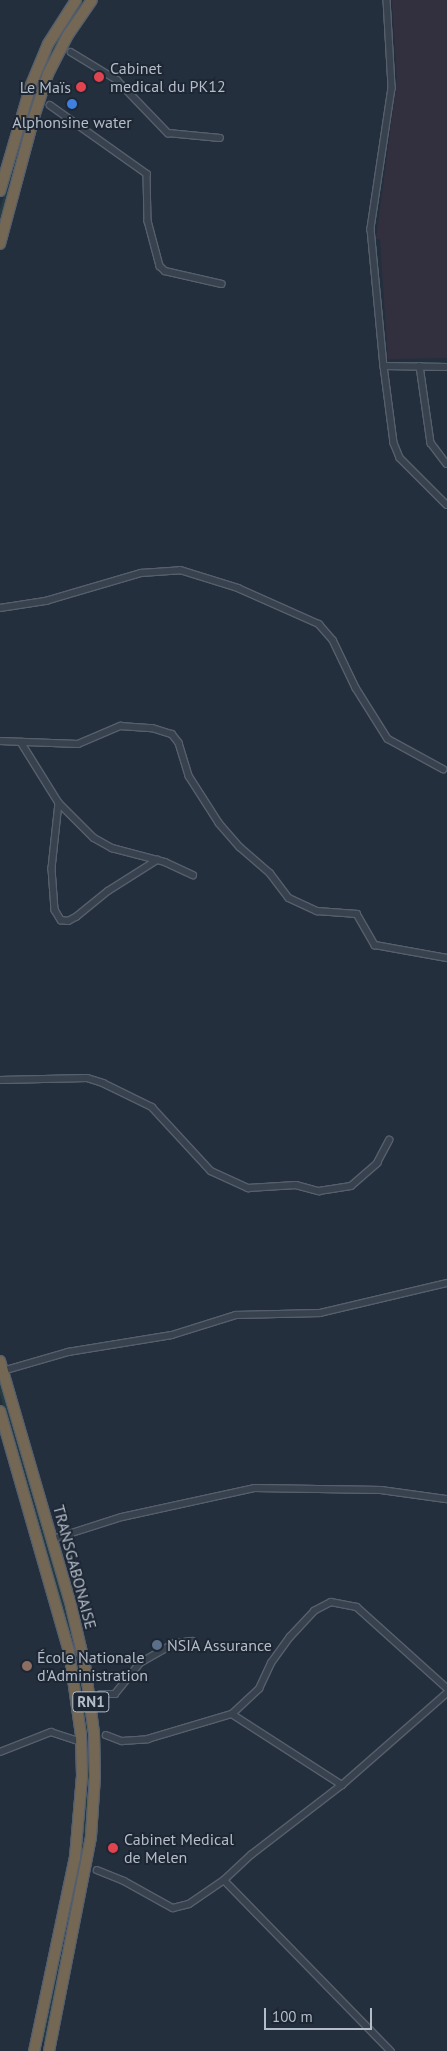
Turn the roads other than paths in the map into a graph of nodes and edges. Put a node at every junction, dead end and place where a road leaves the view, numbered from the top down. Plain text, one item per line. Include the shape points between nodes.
1 (76, 0) edge
2 (92, 0) edge
3 (387, 0) edge
4 (71, 52) dead end
5 (50, 105) dead end
6 (220, 138) dead end
7 (0, 191) edge
8 (0, 244) edge
9 (222, 284) dead end
10 (384, 366) junction
11 (420, 366) junction
12 (447, 366) edge
13 (447, 464) edge
14 (447, 505) edge
15 (0, 608) edge
16 (0, 741) edge
17 (20, 742) junction
18 (442, 769) dead end
19 (59, 803) junction
20 (157, 860) junction
21 (193, 875) dead end
22 (447, 958) edge
23 (0, 1080) edge
24 (389, 1140) dead end
25 (447, 1283) edge
26 (1, 1366) edge
27 (0, 1411) edge
28 (447, 1500) edge
29 (52, 1539) junction
30 (192, 1641) dead end
31 (447, 1688) edge
32 (447, 1693) edge
33 (101, 1694) dead end
34 (232, 1714) junction
35 (106, 1735) dead end
36 (81, 1742) junction
37 (0, 1752) edge
38 (342, 1786) junction
39 (97, 1870) dead end
40 (224, 1880) junction
41 (34, 2051) edge
42 (49, 2051) edge
43 (391, 2051) edge

1 - 7 highway via 48,44 31,85
2 - 8 highway via 48,74
3 - 10 street via 392,88 371,229
4 - 6 street via 117,80 168,133
5 - 9 street via 148,174 148,221 160,266 165,271
10 - 11 street
10 - 14 street via 394,443 400,458
11 - 12 street
11 - 13 street via 431,443
15 - 18 street via 30,605 141,574 180,570 238,588 319,624 333,640 356,688 388,739
16 - 17 street
17 - 19 street
17 - 22 street via 78,744 120,726 152,728 172,734 179,742 189,776 219,823 270,873 289,898 318,911 357,914 375,945
19 - 20 street via 94,838 112,848
19 - 20 street via 52,869 55,910 61,920 76,917 108,890
20 - 21 street
23 - 24 street via 87,1078 103,1083 152,1107 212,1171 248,1188 296,1185 319,1191 351,1186 377,1163
25 - 26 street via 320,1313 236,1315 172,1335
26 - 29 highway, TRANSGABONAISE / RN1
27 - 36 highway, TRANSGABONAISE / RN1 via 69,1651
28 - 29 street via 381,1490 255,1488 122,1517
29 - 42 highway, TRANSGABONAISE / RN1 via 86,1672 96,1776 84,1880
30 - 33 street via 174,1643 140,1663 115,1694
31 - 34 street via 356,1607 330,1602 314,1611 290,1637 271,1663 259,1689
32 - 38 street
34 - 35 street via 148,1739 122,1741
34 - 38 street
36 - 37 street via 51,1732
36 - 41 highway, TRANSGABONAISE / RN1 via 82,1776 75,1857
38 - 40 street via 251,1854
39 - 40 street via 124,1880 172,1908 189,1904
40 - 43 street

